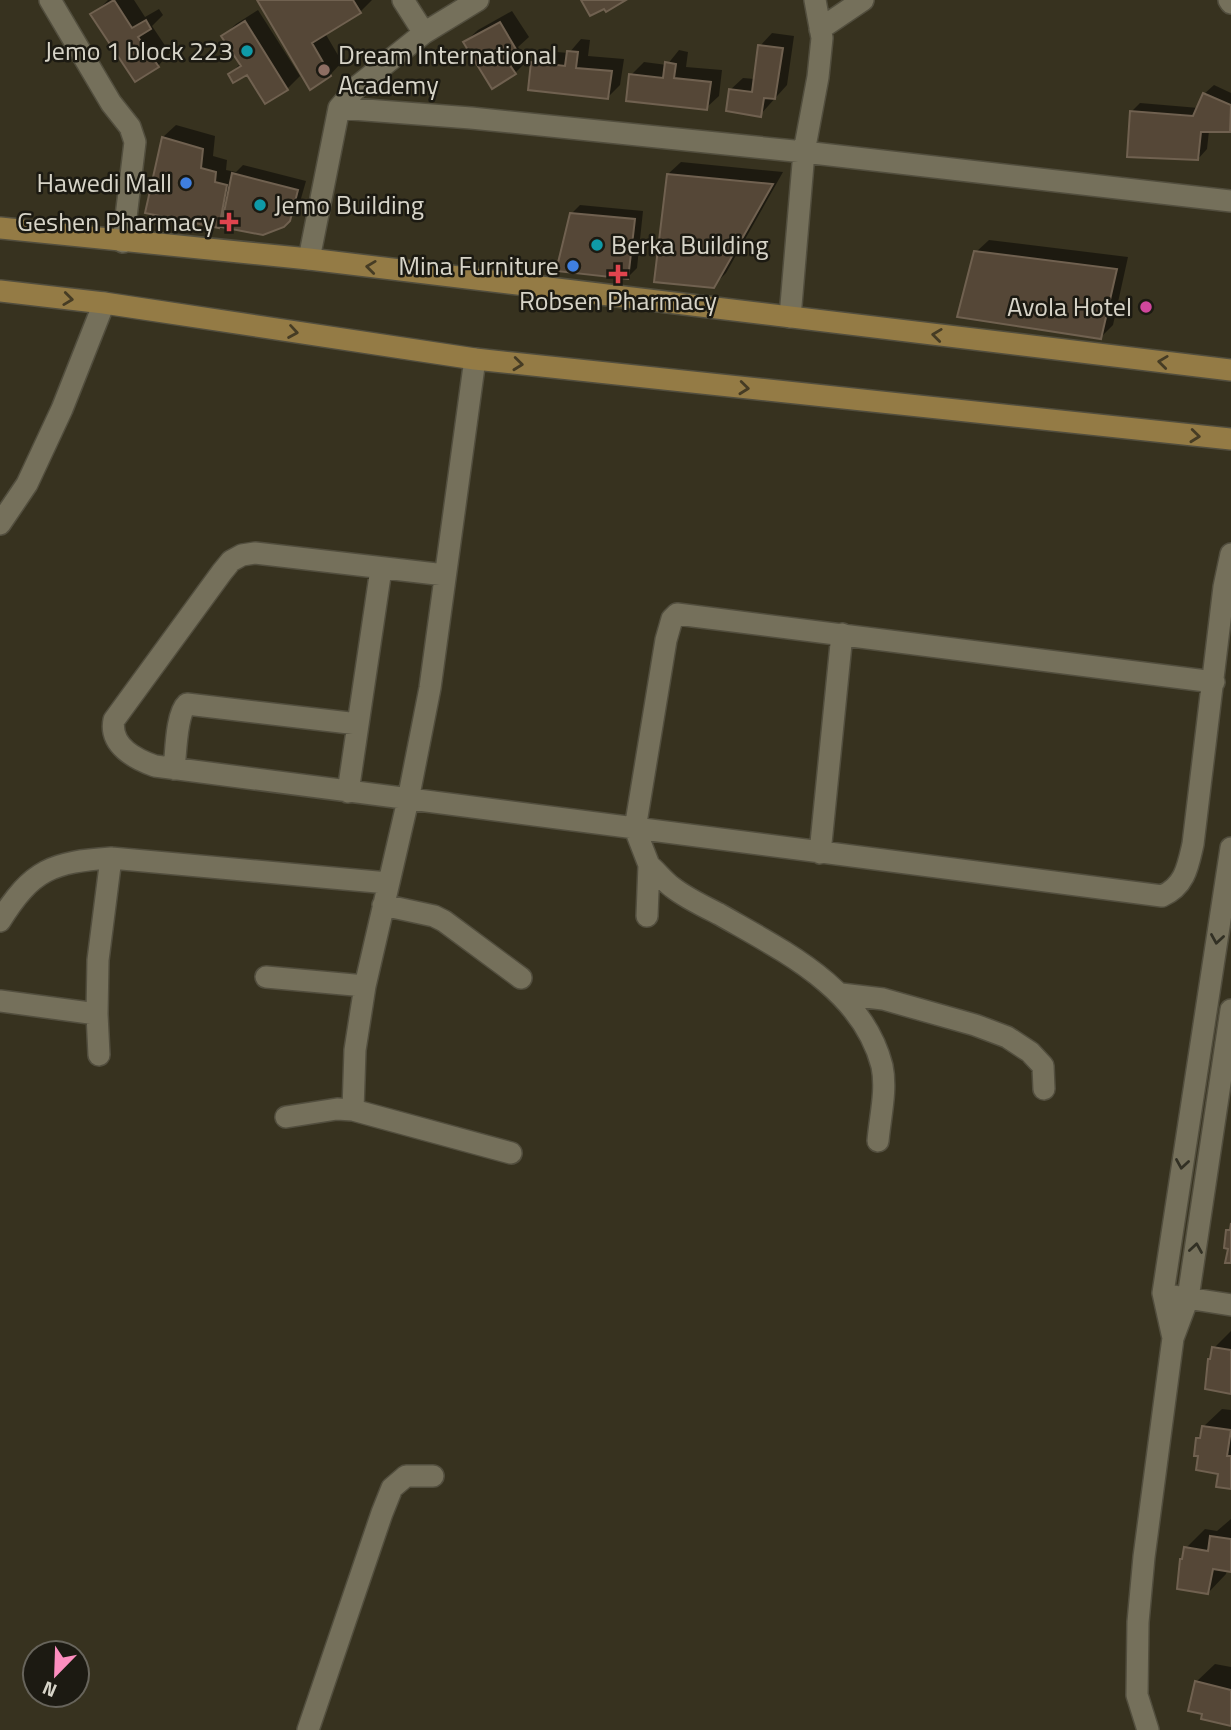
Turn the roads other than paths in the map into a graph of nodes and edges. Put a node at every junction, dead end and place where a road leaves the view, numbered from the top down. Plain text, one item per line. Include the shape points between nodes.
1 (50, 0) edge
2 (403, 0) edge
3 (478, 0) edge
4 (815, 0) edge
5 (863, 0) edge
6 (820, 29) junction
7 (424, 33) junction
8 (339, 108) junction
9 (804, 152) junction
10 (1231, 201) edge
11 (0, 228) edge
12 (123, 242) junction
13 (309, 259) junction
14 (0, 291) edge
15 (104, 303) junction
16 (790, 317) junction
17 (475, 359) junction
18 (1231, 370) edge
19 (1231, 439) edge
20 (0, 524) edge
21 (1231, 554) edge
22 (381, 569) junction
23 (445, 575) junction
24 (842, 634) junction
25 (1214, 682) junction
26 (358, 724) junction
27 (174, 769) junction
28 (348, 792) junction
29 (408, 800) junction
30 (635, 829) junction
31 (1231, 848) edge
32 (820, 853) junction
33 (111, 858) junction
34 (649, 865) junction
35 (388, 883) junction
36 (383, 905) junction
37 (647, 916) dead end
38 (0, 921) edge
39 (266, 977) dead end
40 (521, 978) dead end
41 (365, 986) junction
42 (841, 994) junction
43 (0, 1001) edge
44 (1231, 1010) edge
45 (97, 1014) junction
46 (99, 1055) dead end
47 (1227, 1062) edge
48 (1044, 1089) dead end
49 (1226, 1089) edge
50 (353, 1110) junction
51 (286, 1117) dead end
52 (878, 1141) dead end
53 (511, 1153) dead end
54 (1163, 1293) junction
55 (1188, 1298) junction
56 (1231, 1305) edge
57 (1173, 1338) junction
58 (433, 1476) dead end
59 (308, 1730) edge
60 (1148, 1730) edge

1 - 12 street via 135,142
2 - 7 street
3 - 7 street
4 - 6 street
5 - 6 street
6 - 9 street via 818,77
7 - 8 street via 359,85
8 - 9 street
8 - 13 street
9 - 10 street
9 - 16 street
11 - 12 main road
12 - 13 main road
16 -> 13 main road
14 -> 15 main road
15 -> 17 main road
15 - 20 street via 27,484
18 -> 16 main road
17 -> 19 main road
17 - 23 street
21 - 25 street
22 - 23 street
22 - 26 street
22 - 27 street via 255,553 231,561 114,720 113,728 125,751 147,764
23 - 29 street via 430,688
24 - 25 street
24 - 30 street via 677,614 666,640
24 - 32 street
25 - 32 street via 1187,872 1162,896
26 - 27 street via 187,704 180,717
26 - 28 street
27 - 28 street
28 - 29 street
29 - 30 street
29 - 35 street
30 - 32 street
30 - 34 street
31 -> 54 street
33 - 35 street
33 - 38 street via 56,865 35,876
33 - 45 street via 98,960
34 - 37 street
34 - 42 street via 673,888 792,956
35 - 36 street
36 - 40 street via 444,921
36 - 41 street
39 - 41 street
41 - 50 street via 355,1050
42 - 48 street via 883,999 1007,1037 1043,1066
42 - 52 street via 869,1035 882,1068
43 - 45 street
44 - 47 street
45 - 46 street
47 - 49 street
55 -> 49 street
50 - 51 street
50 - 53 street
54 - 55 street
54 - 57 street
55 - 56 street
55 - 57 street
57 - 60 street via 1138,1622 1137,1695
58 - 59 street via 407,1476 392,1488

